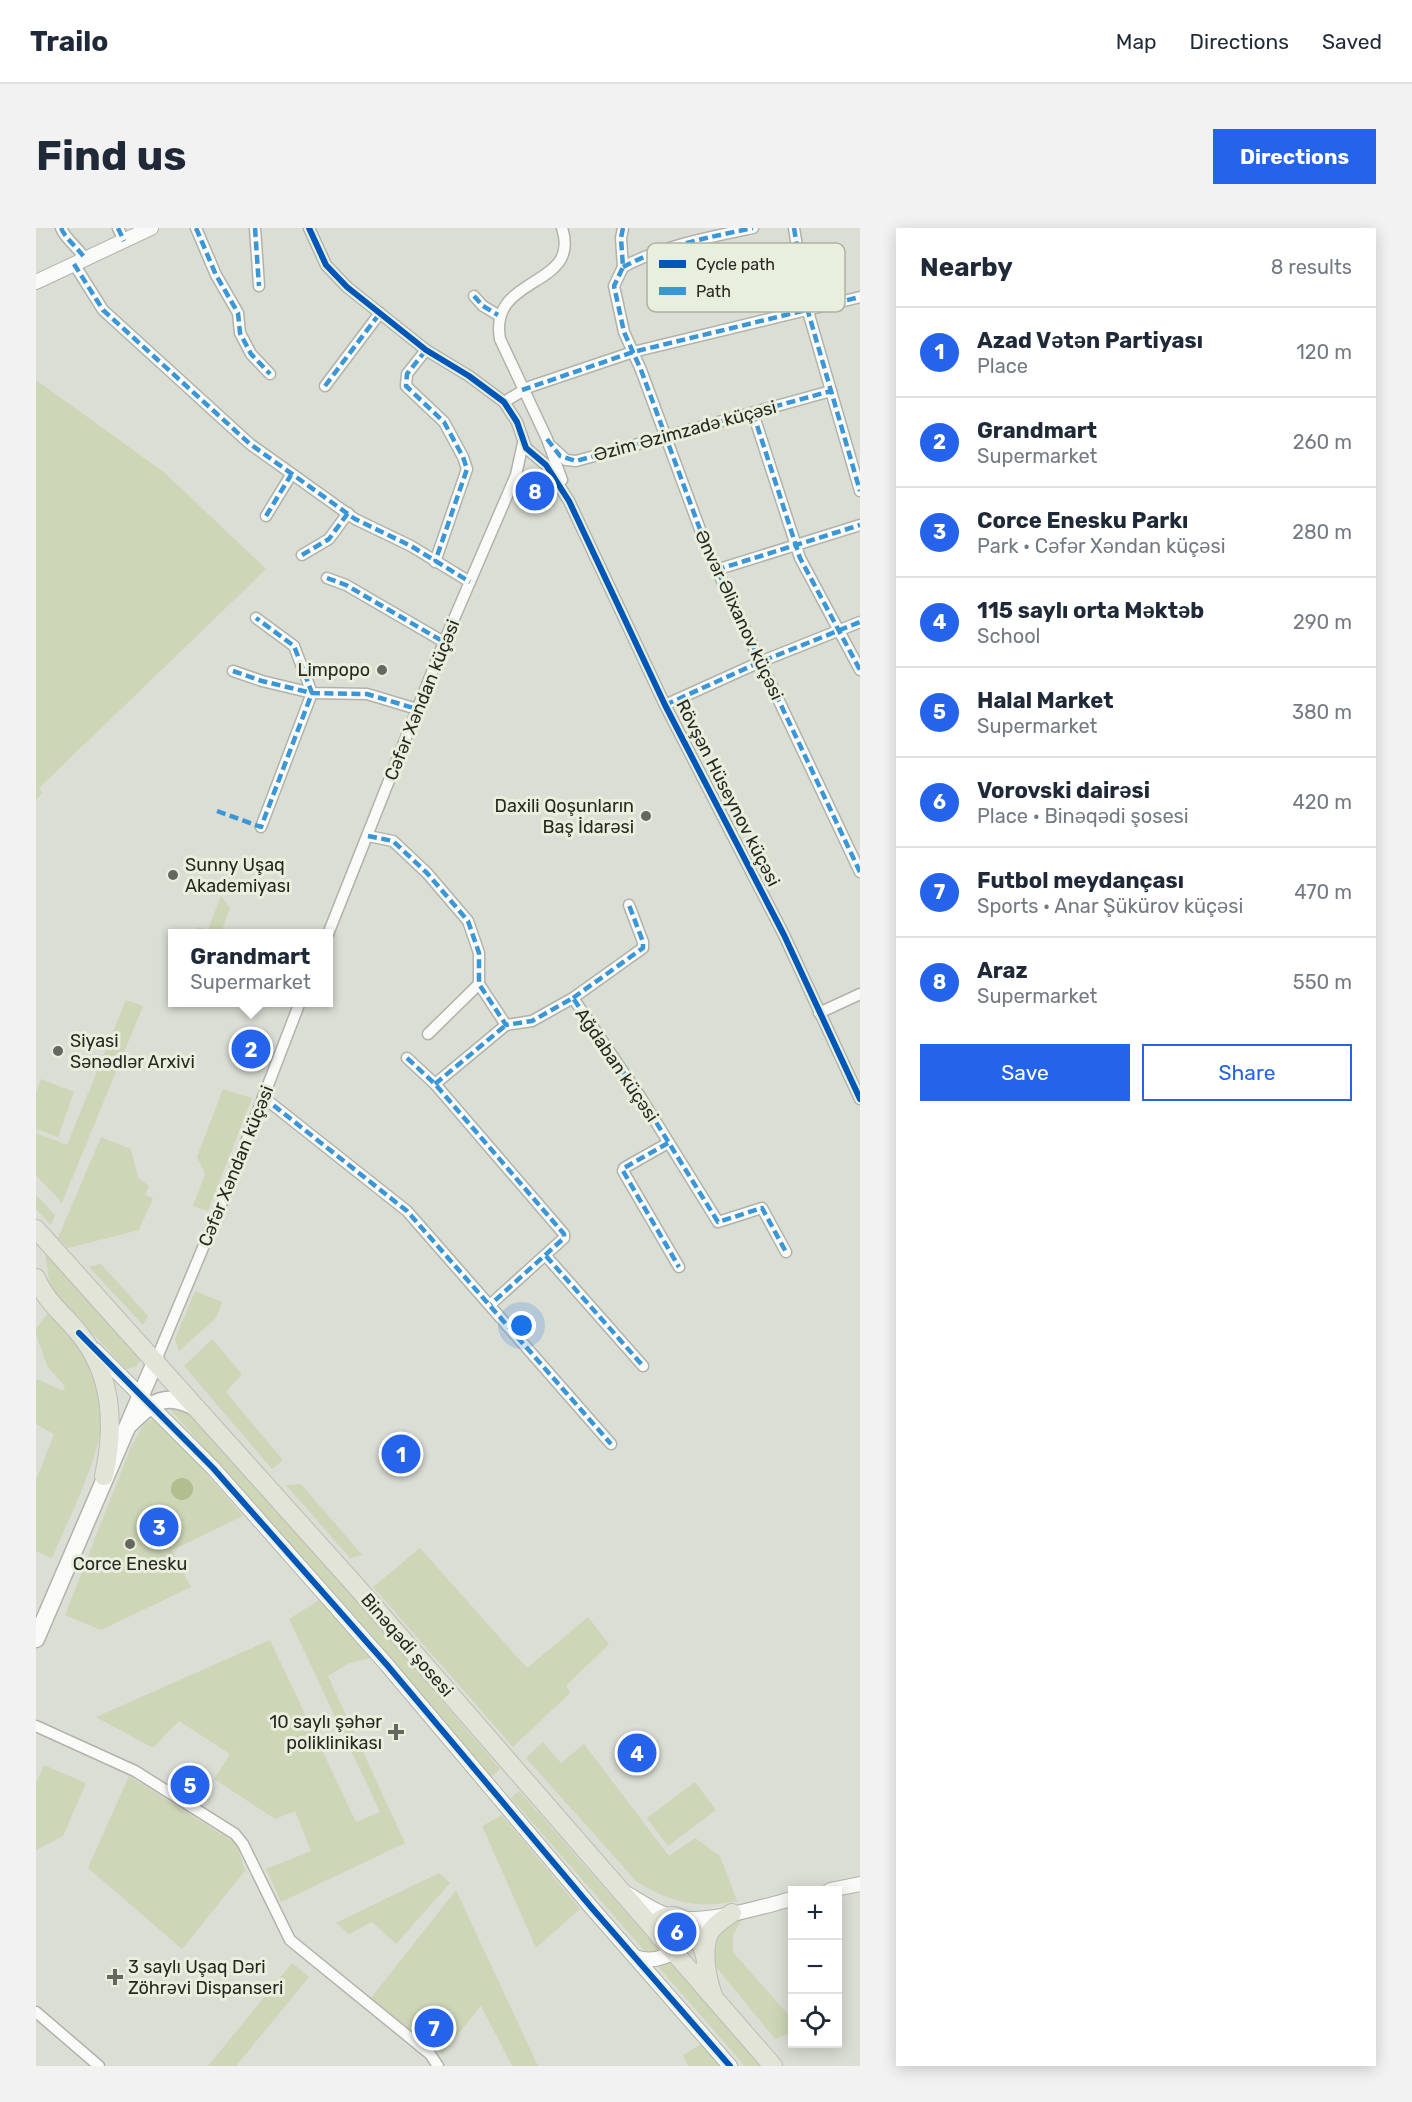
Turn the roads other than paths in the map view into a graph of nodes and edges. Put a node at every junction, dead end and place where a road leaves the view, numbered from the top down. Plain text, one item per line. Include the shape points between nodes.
1 (62, 228) edge
2 (152, 228) edge
3 (255, 228) edge
4 (309, 228) edge
5 (562, 228) edge
6 (623, 228) edge
7 (753, 228) edge
8 (794, 228) edge
9 (198, 229) edge
10 (709, 233) edge
11 (121, 234) edge
12 (683, 243) edge
13 (796, 243) edge
14 (647, 257) edge
15 (79, 262) junction
16 (623, 267) junction
17 (36, 282) edge
18 (259, 286) dead end
19 (474, 296) dead end
20 (860, 297) edge
21 (845, 300) edge
22 (380, 312) junction
23 (791, 312) edge
24 (808, 312) edge
25 (498, 315) junction
26 (426, 350) junction
27 (633, 352) junction
28 (270, 374) dead end
29 (325, 386) dead end
30 (522, 390) junction
31 (831, 391) junction
32 (500, 399) junction
33 (753, 413) junction
34 (666, 438) junction
35 (547, 439) junction
36 (523, 443) junction
37 (537, 457) junction
38 (519, 467) junction
39 (291, 475) junction
40 (860, 491) edge
41 (569, 501) junction
42 (348, 513) junction
43 (266, 516) dead end
44 (860, 525) edge
45 (796, 546) junction
46 (302, 555) dead end
47 (435, 562) junction
48 (716, 570) junction
49 (327, 578) dead end
50 (470, 582) junction
51 (256, 618) dead end
52 (860, 622) edge
53 (839, 629) junction
54 (444, 642) junction
55 (760, 662) junction
56 (860, 670) edge
57 (233, 671) dead end
58 (312, 693) junction
59 (665, 705) junction
60 (417, 709) junction
61 (261, 827) dead end
62 (368, 836) junction
63 (860, 872) edge
64 (629, 905) dead end
65 (329, 929) edge
66 (479, 984) junction
67 (860, 994) edge
68 (573, 998) junction
69 (298, 1007) edge
70 (819, 1012) junction
71 (506, 1025) junction
72 (428, 1034) dead end
73 (407, 1058) dead end
74 (435, 1084) junction
75 (263, 1097) junction
76 (860, 1099) edge
77 (668, 1143) junction
78 (36, 1228) edge
79 (786, 1252) dead end
80 (546, 1256) junction
81 (679, 1267) dead end
82 (36, 1278) edge
83 (491, 1304) junction
84 (79, 1333) junction
85 (643, 1366) dead end
86 (152, 1367) junction
87 (122, 1377) junction
88 (146, 1400) junction
89 (200, 1410) junction
90 (611, 1444) dead end
91 (104, 1476) junction
92 (36, 1639) edge
93 (36, 1726) edge
94 (860, 1884) edge
95 (842, 1888) edge
96 (618, 1889) junction
97 (788, 1900) edge
98 (732, 1913) junction
99 (684, 1935) junction
100 (659, 1936) junction
101 (635, 1957) junction
102 (707, 1966) junction
103 (715, 2000) junction
104 (36, 2012) edge
105 (99, 2066) edge
106 (438, 2066) edge
107 (730, 2066) edge
108 (773, 2066) edge

1 - 15 street via 78,247
2 - 11 street
3 - 18 street
4 - 22 street via 326,265
5 - 25 street via 566,245 561,260 511,299
6 - 16 street
7 - 10 street
8 - 13 street
9 - 28 street via 216,274 238,313 240,333 251,354
10 - 12 street
11 - 15 street
14 - 16 street
15 - 17 street
15 - 39 street via 99,305 239,435
16 - 27 street, Ənvər Əlixanov küçəsi via 616,278 614,294
19 - 25 street
20 - 21 street
22 - 26 street
22 - 29 street
23 - 27 street
24 - 31 street
25 - 30 street via 500,339
26 - 32 street
26 - 47 street via 407,375 406,386 444,422 467,470
27 - 30 street
27 - 34 street, Ənvər Əlixanov küçəsi
30 - 32 street
30 - 35 street
31 - 33 street, Əzim Əzimzadə küçəsi
31 - 40 street
32 - 36 street via 517,422
33 - 34 street, Əzim Əzimzadə küçəsi
33 - 45 street
34 - 35 street, Əzim Əzimzadə küçəsi via 570,461 556,453
34 - 48 street, Ənvər Əlixanov küçəsi
35 - 37 street via 546,450
35 - 41 street
36 - 37 street
36 - 38 street, Cəfər Xəndan küçəsi
37 - 38 street
37 - 41 street
38 - 50 street, Cəfər Xəndan küçəsi
39 - 42 street
39 - 43 street
41 - 59 street, Rövşən Hüseynov küçəsi
42 - 46 street via 329,539
42 - 47 street
44 - 45 street
45 - 48 street
45 - 53 street
47 - 50 street
48 - 55 street, Ənvər Əlixanov küçəsi
49 - 54 street
50 - 54 street, Cəfər Xəndan küçəsi
51 - 58 street via 294,646
52 - 53 street
53 - 55 street
53 - 56 street
54 - 60 street, Cəfər Xəndan küçəsi
55 - 59 street
55 - 63 street, Ənvər Əlixanov küçəsi
57 - 58 street
58 - 60 street via 367,694
58 - 61 street
59 - 70 street, Rövşən Hüseynov küçəsi via 784,935
60 - 62 street, Cəfər Xəndan küçəsi
62 - 65 street, Cəfər Xəndan küçəsi
62 - 66 street via 393,841 468,921 479,952
64 - 68 street via 643,948
66 - 71 street
66 - 72 street
67 - 70 street
68 - 71 street, Ağdaban küçəsi via 532,1021
68 - 77 street, Ağdaban küçəsi
69 - 75 street, Cəfər Xəndan küçəsi
70 - 76 street, Rövşən Hüseynov küçəsi
71 - 74 street
73 - 74 street
74 - 80 street via 564,1234
75 - 83 street via 407,1211
75 - 86 street, Cəfər Xəndan küçəsi
77 - 79 street, Ağdaban küçəsi via 718,1222 762,1208
77 - 81 street via 623,1171
78 - 86 main road, Binəqədi şosesi
80 - 83 street
80 - 85 street
82 - 84 main road via 50,1303
83 - 90 street
84 - 87 street
84 - 91 main road via 101,1372 110,1405 112,1436
86 - 87 street via 138,1381
86 - 88 main road
86 - 89 main road, Binəqədi şosesi
87 - 88 street
88 - 89 main road via 176,1399
88 - 91 main road via 125,1428
88 - 101 street via 213,1468 387,1665
89 - 96 main road, Binəqədi şosesi
91 - 92 main road
93 - 106 street via 135,1771 235,1834 290,1940 430,2054
94 - 95 street
96 - 99 street
96 - 100 main road, Binəqədi şosesi
97 - 98 street
98 - 99 street
98 - 99 street
98 - 102 main road via 710,1933
99 - 100 main road, Binəqədi şosesi
99 - 100 main road via 662,1918 656,1923
99 - 101 street via 649,1962
99 - 102 main road
99 - 103 main road, Binəqədi şosesi
101 - 107 street
102 - 103 main road
103 - 108 main road, Binəqədi şosesi
104 - 105 street

